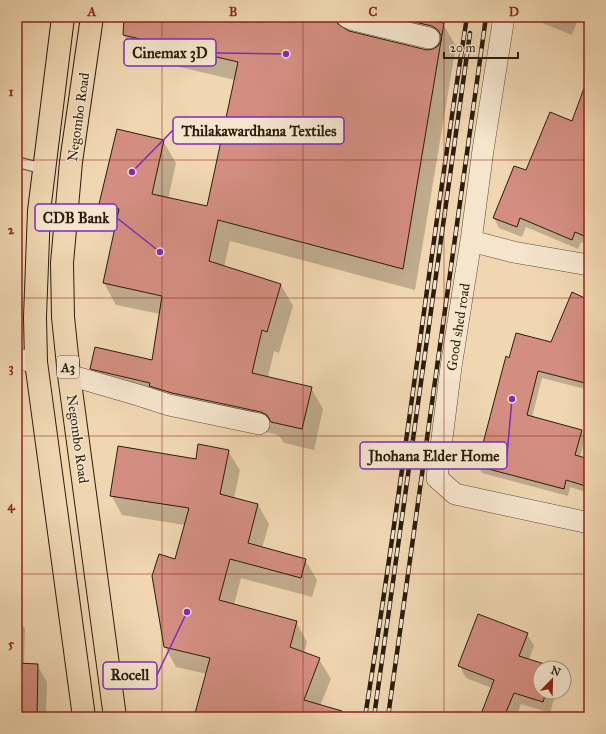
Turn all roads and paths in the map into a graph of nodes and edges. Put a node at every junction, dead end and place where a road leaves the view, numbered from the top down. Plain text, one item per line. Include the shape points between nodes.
1 (63, 17) edge
2 (92, 17) edge
3 (347, 17) edge
4 (504, 17) edge
5 (429, 38) dead end
6 (17, 162) edge
7 (44, 169) junction
8 (471, 241) junction
9 (589, 265) edge
10 (26, 361) edge
11 (69, 375) junction
12 (259, 424) dead end
13 (589, 523) edge
14 (84, 717) edge
15 (115, 717) edge

1 - 7 highway, Negombo Road / A3
2 - 11 highway, Negombo Road / A3 via 71,162 62,262 63,317
3 - 5 street
4 - 8 street, Good shed road
6 - 7 lane
7 - 10 highway, Negombo Road / A3
8 - 9 street via 513,252
8 - 13 street, Good shed road via 437,478 455,494
10 - 14 highway, Negombo Road / A3
11 - 12 street via 169,405
11 - 15 highway, Negombo Road / A3

